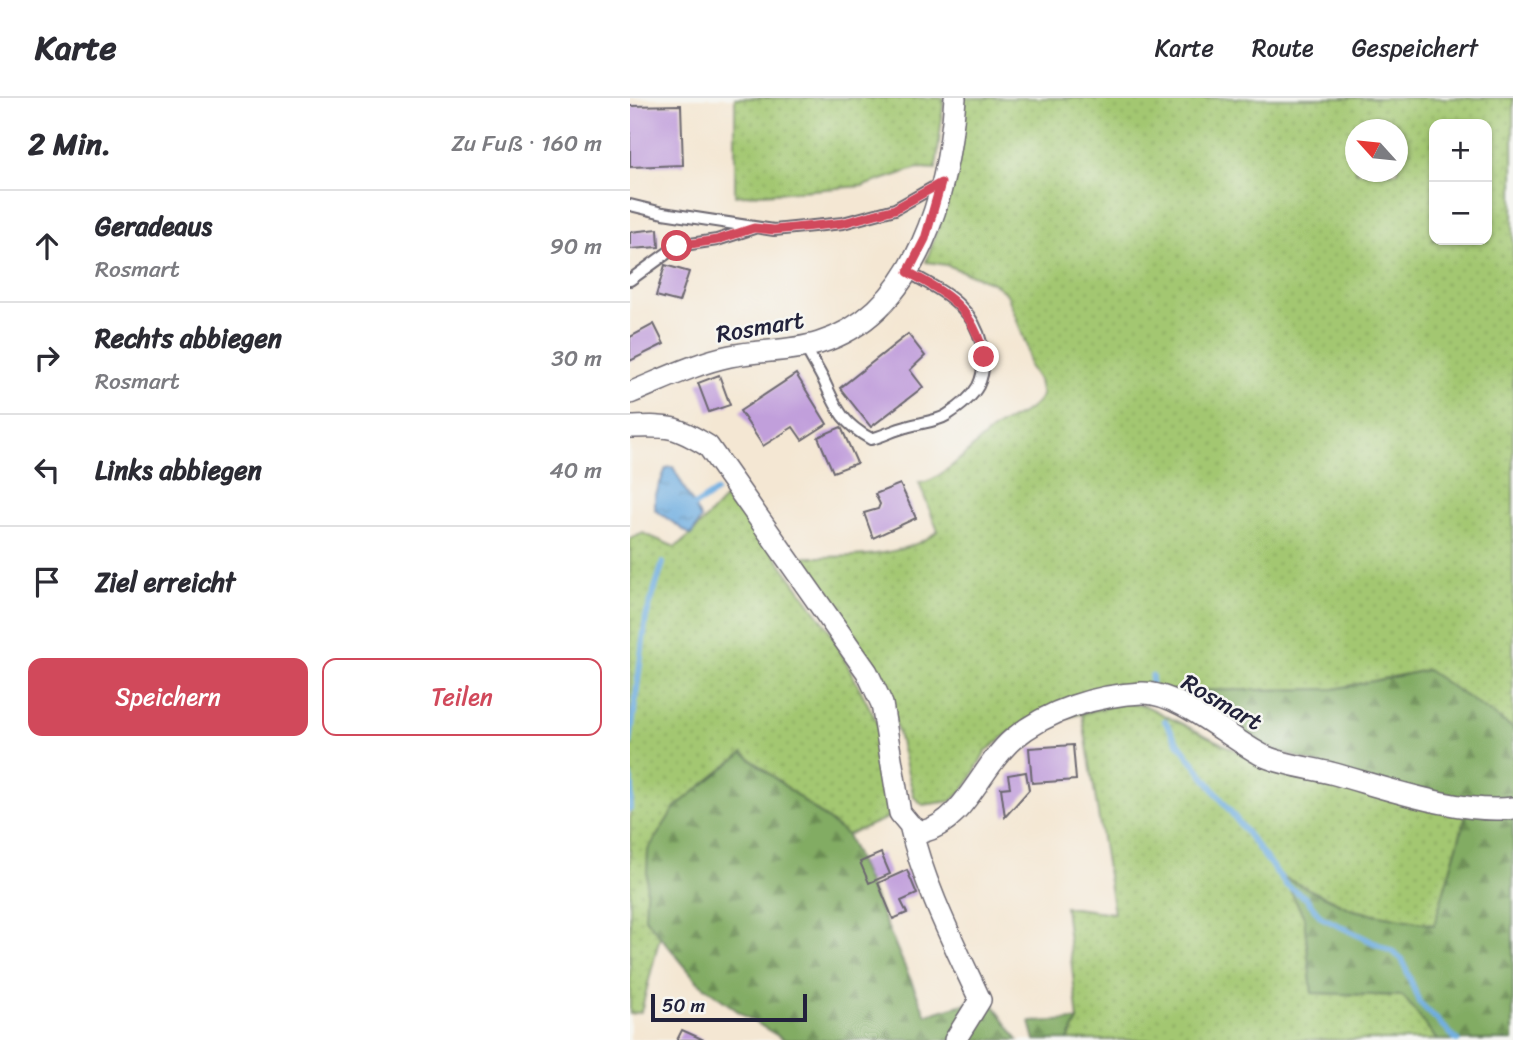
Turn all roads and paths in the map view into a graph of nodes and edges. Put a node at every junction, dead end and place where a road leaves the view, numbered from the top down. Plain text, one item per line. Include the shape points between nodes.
1 (955, 98) edge
2 (941, 183) junction
3 (630, 205) edge
4 (754, 228) junction
5 (908, 272) junction
6 (630, 280) edge
7 (805, 346) junction
8 (630, 393) edge
9 (630, 427) edge
10 (1513, 808) edge
11 (910, 825) junction
12 (955, 1040) edge

1 - 2 street, Rosmart via 952,138
2 - 4 lane via 895,209 843,223
2 - 5 street, Rosmart via 925,239
3 - 4 lane
4 - 6 lane via 677,246
5 - 7 street, Rosmart via 888,300 857,325
5 - 7 lane via 961,307 980,340 984,357 978,386 945,417 871,439 846,423
7 - 8 street, Rosmart via 729,356
9 - 11 street via 680,429 708,446 867,672 882,704 900,813
10 - 11 street, Rosmart via 1468,808 1265,757 1171,699 1145,693 1086,701 1037,724 1013,740 960,806 936,828 922,832
11 - 12 street via 914,845 980,1000

